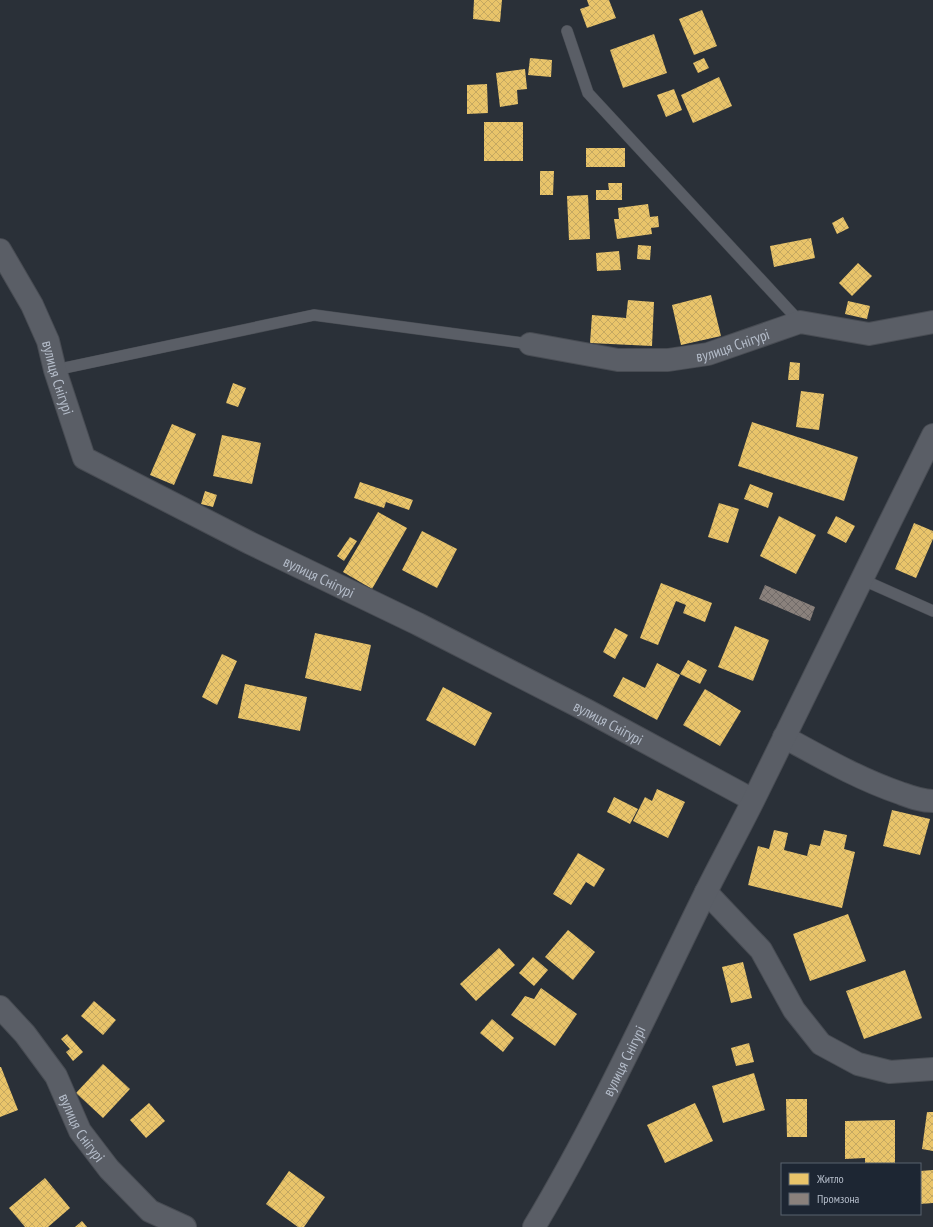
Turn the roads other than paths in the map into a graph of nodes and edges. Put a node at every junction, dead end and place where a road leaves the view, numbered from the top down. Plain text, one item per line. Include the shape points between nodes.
1 (567, 31) dead end
2 (0, 250) edge
3 (800, 322) junction
4 (933, 322) edge
5 (530, 344) joint
6 (55, 370) junction
7 (933, 435) edge
8 (861, 578) junction
9 (933, 611) edge
10 (784, 737) junction
11 (754, 800) junction
12 (933, 801) edge
13 (706, 892) junction
14 (0, 1007) edge
15 (933, 1069) edge
16 (185, 1227) edge
17 (534, 1227) edge

1 - 3 lane via 588,93
2 - 6 street, вулиця Снігурі via 32,305 48,341
3 - 4 street, вулиця Снігурі via 869,334
3 - 5 street, вулиця Снігурі via 708,354 668,360 618,360
5 - 6 lane via 314,315
6 - 11 street, вулиця Снігурі via 84,458 250,543 418,624
7 - 8 street, вулиця Снігурі
8 - 9 lane
8 - 10 street, вулиця Снігурі
10 - 11 street, вулиця Снігурі
10 - 12 street via 854,774 891,790 924,801
11 - 13 street, вулиця Снігурі
13 - 15 street via 761,950 794,1010 821,1044 858,1064 890,1072
13 - 17 street, вулиця Снігурі via 589,1130
14 - 16 street, вулиця Снігурі via 25,1034 56,1076 80,1130 109,1169 150,1211

